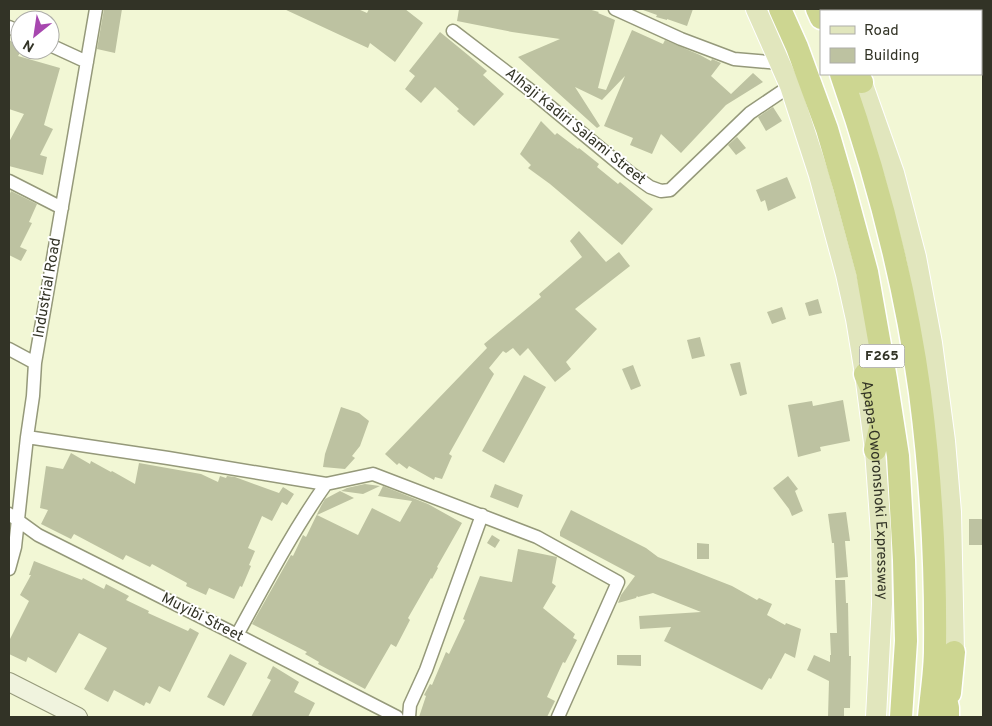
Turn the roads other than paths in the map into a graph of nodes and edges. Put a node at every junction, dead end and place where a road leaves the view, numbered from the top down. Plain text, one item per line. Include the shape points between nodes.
1 (96, 9) edge
2 (614, 9) edge
3 (756, 9) edge
4 (780, 9) edge
5 (453, 31) dead end
6 (60, 50) edge
7 (87, 62) junction
8 (780, 63) junction
9 (852, 78) edge
10 (790, 86) junction
11 (9, 180) edge
12 (62, 208) junction
13 (9, 349) edge
14 (35, 363) junction
15 (876, 377) junction
16 (883, 415) junction
17 (27, 437) junction
18 (875, 450) junction
19 (898, 456) junction
20 (326, 484) junction
21 (482, 515) junction
22 (13, 518) edge
23 (9, 569) edge
24 (236, 635) junction
25 (9, 682) edge
26 (943, 715) edge
27 (78, 717) edge
28 (397, 717) edge
29 (409, 717) edge
30 (558, 717) edge
31 (876, 717) edge
32 (901, 717) edge

1 - 7 street, Industrial Road
2 - 8 street via 734,59
3 - 8 main road, Apapa-Oworonshoki Expressway
4 - 15 highway, Apapa-Oworonshoki Expressway / F265 via 827,129 867,272
5 - 10 street, Alhaji Kadiri Salami Street via 629,172 660,191 670,190 750,113
6 - 7 street
7 - 12 street, Industrial Road
8 - 10 main road, Apapa-Oworonshoki Expressway
9 - 26 highway, F265 via 893,249 920,392 944,652
10 - 15 main road, Apapa-Oworonshoki Expressway via 819,175 856,319
11 - 12 street
12 - 14 street, Industrial Road
13 - 14 street
14 - 17 street, Industrial Road
15 - 16 highway
15 - 18 main road, Apapa-Oworonshoki Expressway
15 - 19 highway, Apapa-Oworonshoki Expressway / F265
16 - 18 highway
16 - 19 highway
17 - 20 street
17 - 22 street, Industrial Road
18 - 31 main road, Apapa-Oworonshoki Expressway via 882,595
19 - 32 highway, Apapa-Oworonshoki Expressway / F265 via 906,641
20 - 21 street via 373,474
20 - 24 street
21 - 29 street via 426,670 410,705
21 - 30 street via 537,536 618,582
22 - 23 street, Industrial Road via 15,547
22 - 24 street, Muyibi Street via 38,536
24 - 28 street, Muyibi Street
25 - 27 main road

